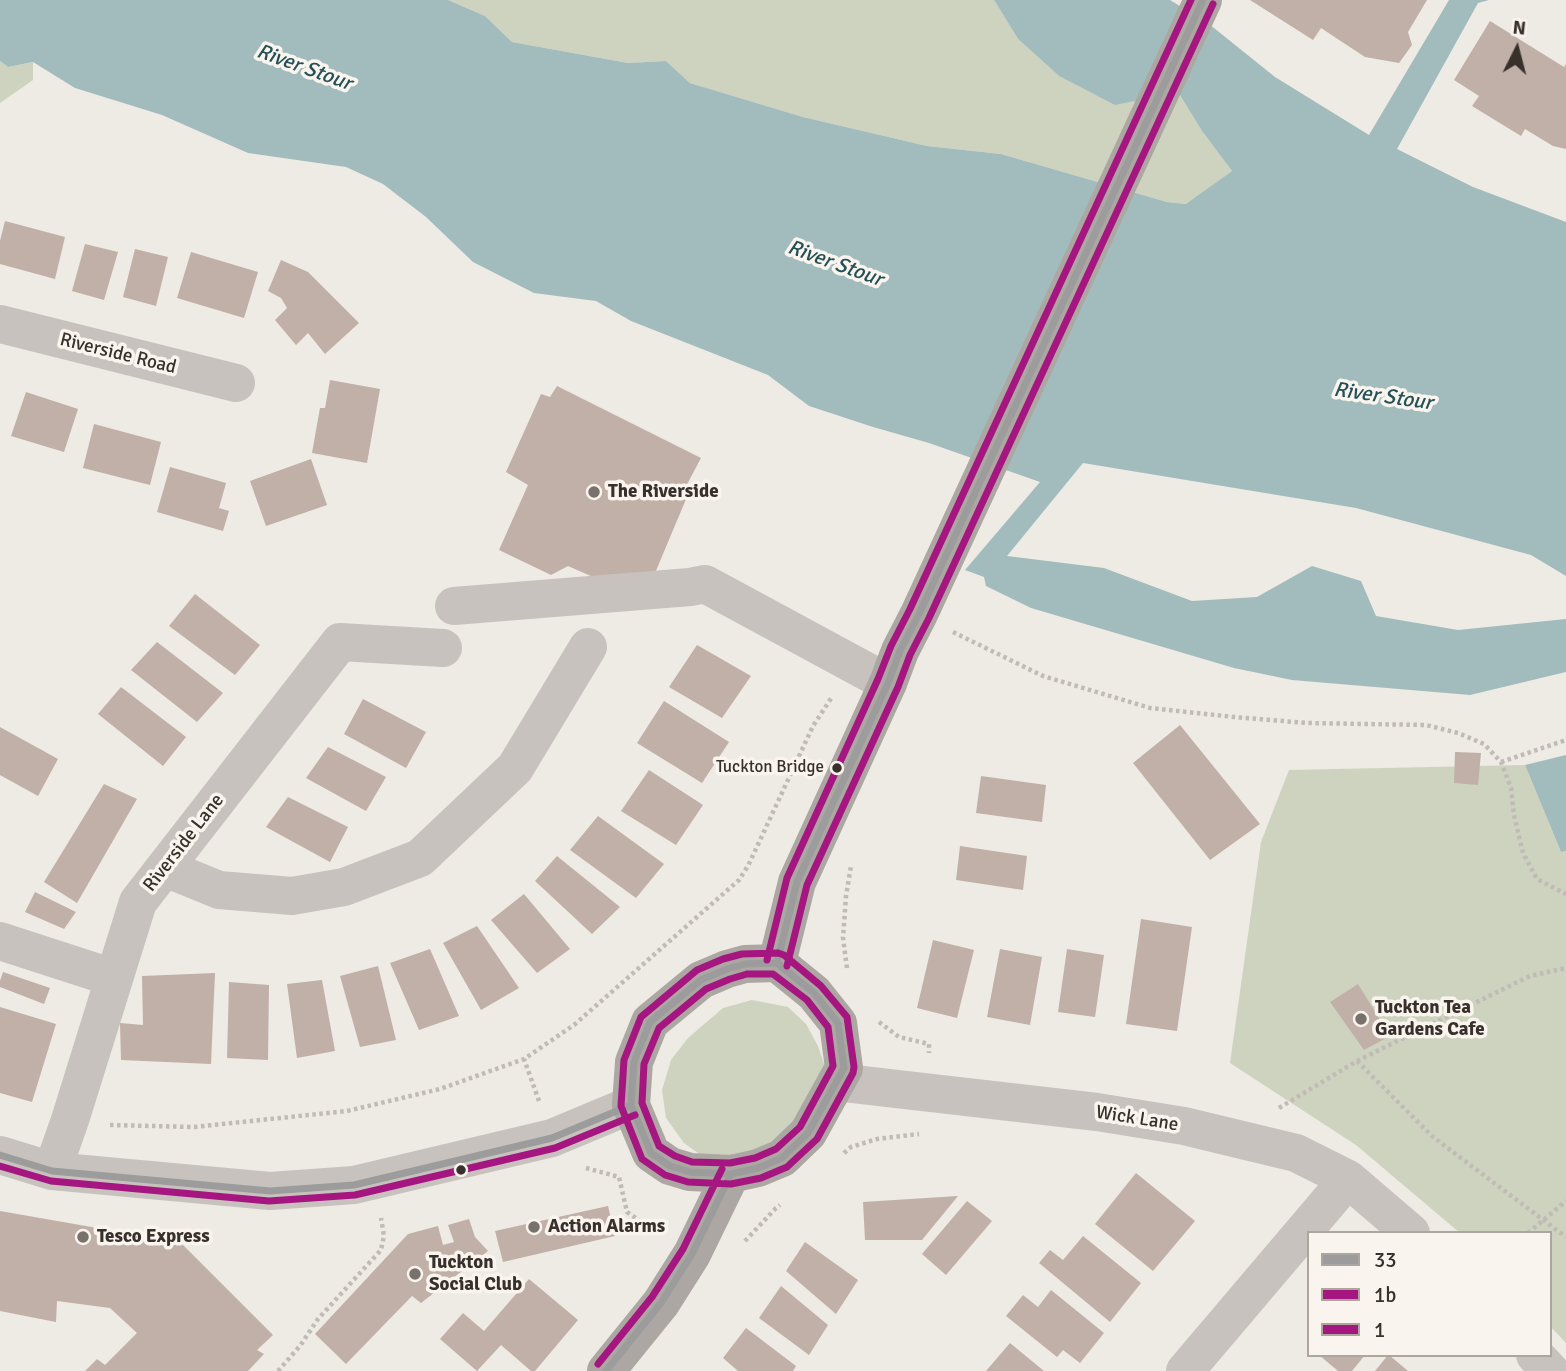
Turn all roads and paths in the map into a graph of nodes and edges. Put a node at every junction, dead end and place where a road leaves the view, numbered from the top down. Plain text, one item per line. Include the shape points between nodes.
1 (1203, 0) edge
2 (0, 324) edge
3 (236, 383) dead end
4 (454, 606) dead end
5 (919, 614) junction
6 (587, 647) dead end
7 (443, 648) dead end
8 (894, 667) junction
9 (1566, 740) edge
10 (1501, 762) junction
11 (165, 868) junction
12 (1566, 894) edge
13 (0, 941) edge
14 (777, 963) junction
15 (1566, 968) edge
16 (114, 978) junction
17 (524, 1059) dead end
18 (1357, 1061) junction
19 (836, 1082) junction
20 (631, 1105) junction
21 (70, 1120) junction
22 (1230, 1137) junction
23 (0, 1155) edge
24 (52, 1171) junction
25 (732, 1174) junction
26 (1348, 1179) junction
27 (376, 1180) junction
28 (1566, 1201) edge
29 (1542, 1220) junction
30 (1408, 1231) edge
31 (1530, 1231) edge
32 (1566, 1237) edge
33 (1537, 1357) edge
34 (278, 1371) edge
35 (606, 1371) edge
36 (1185, 1371) edge
37 (1550, 1371) edge

1 - 5 main road
2 - 3 street, Riverside Road
4 - 8 street via 705,584
5 - 8 main road
5 - 10 path via 1043,676 1150,708 1307,723 1426,725 1484,744
6 - 11 street via 515,768 421,858 344,887 292,896 219,890
7 - 11 street, Riverside Lane via 340,642
8 - 14 main road via 797,882
9 - 10 path
10 - 12 path via 1511,788 1522,853 1537,879
11 - 16 street, Riverside Lane via 138,902
13 - 16 street
14 - 19 main road via 814,993 838,1023 844,1068
14 - 20 main road via 746,964 701,980 650,1022 634,1062
15 - 18 path via 1530,976
16 - 21 street, Riverside Lane
17 - 21 path via 440,1089 347,1111 194,1128
18 - 22 path
18 - 29 path via 1433,1137
19 - 22 street, Wick Lane via 1097,1112
19 - 25 main road via 808,1133 782,1158
20 - 25 main road via 651,1153 670,1166
20 - 27 street via 552,1138
21 - 24 street, Riverside Lane
22 - 26 street, Wick Lane via 1296,1153
23 - 24 street
24 - 27 street via 270,1191
25 - 35 main road via 692,1254 661,1303
26 - 30 street, Wick Lane
26 - 36 street
27 - 34 path via 384,1236 381,1250
28 - 29 path
29 - 31 path
29 - 32 path
33 - 37 street

